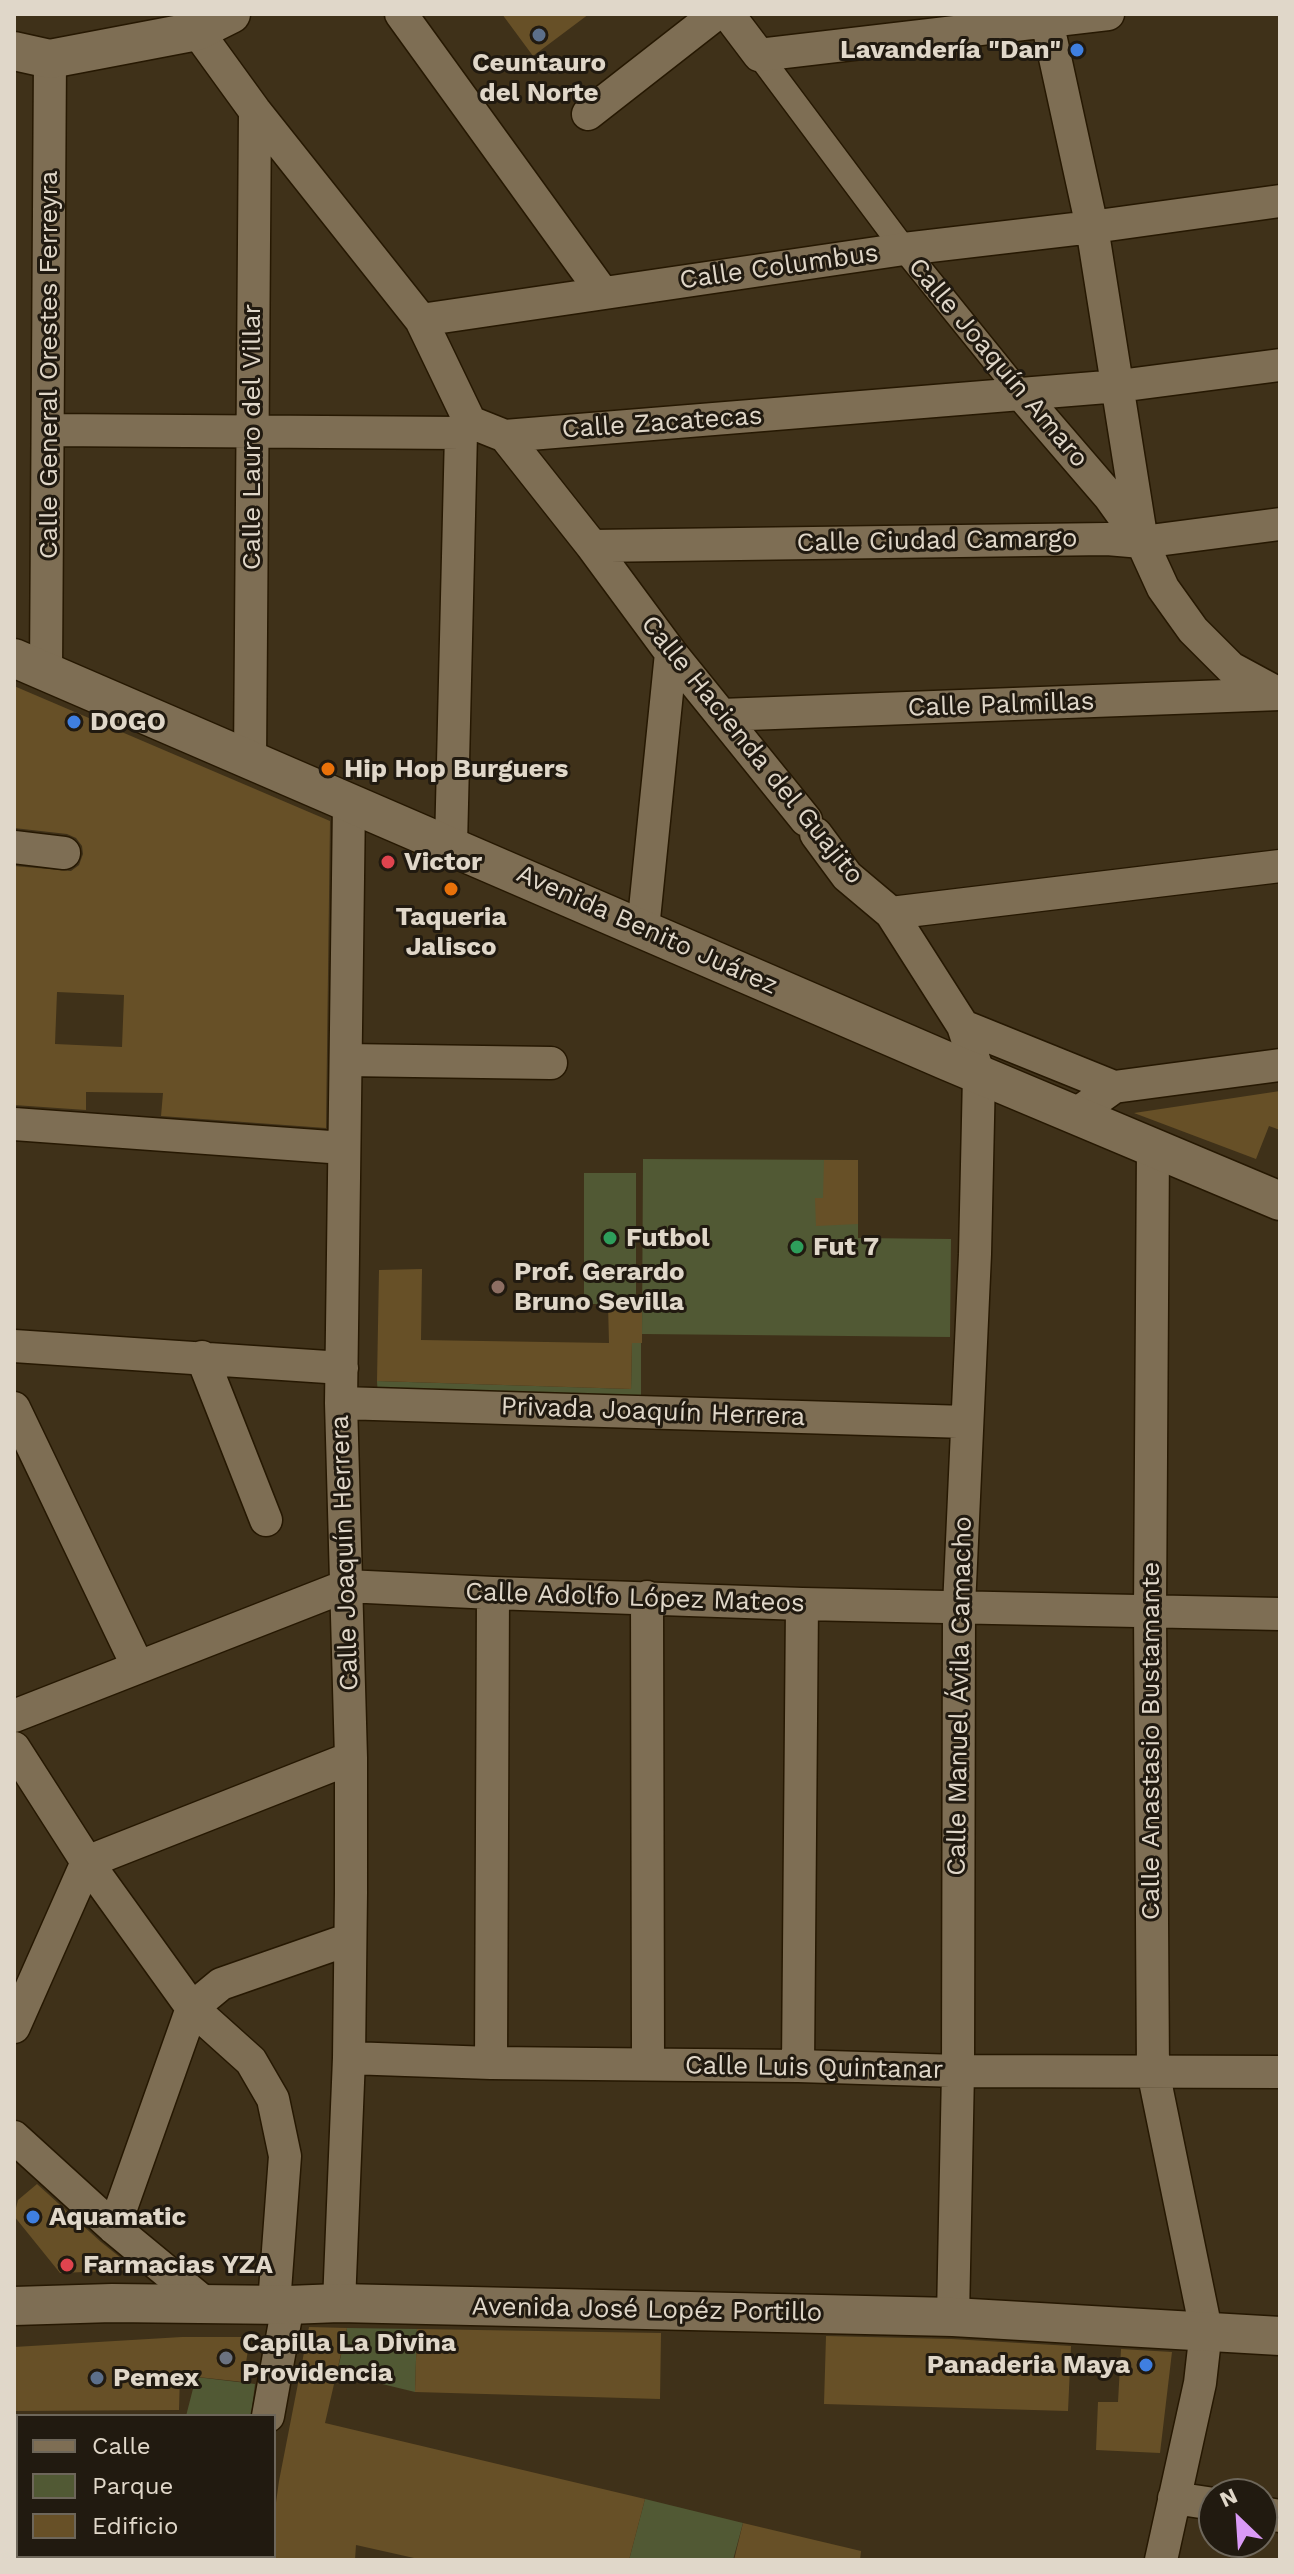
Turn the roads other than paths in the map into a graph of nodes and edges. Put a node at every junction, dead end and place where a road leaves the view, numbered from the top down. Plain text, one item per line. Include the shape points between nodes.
1 (401, 14) edge
2 (716, 14) edge
3 (728, 14) edge
4 (1108, 14) edge
5 (218, 19) edge
6 (1047, 21) junction
7 (32, 55) edge
8 (759, 55) junction
9 (255, 111) junction
10 (588, 114) dead end
11 (1280, 201) edge
12 (1092, 227) junction
13 (904, 249) junction
14 (602, 292) junction
15 (421, 320) junction
16 (1280, 365) edge
17 (1119, 386) junction
18 (1022, 395) junction
19 (466, 428) junction
20 (49, 430) junction
21 (252, 432) junction
22 (505, 436) junction
23 (1280, 524) edge
24 (1142, 542) junction
25 (592, 546) junction
26 (671, 653) junction
27 (30, 665) edge
28 (1280, 695) edge
29 (721, 715) junction
30 (250, 762) junction
31 (349, 803) junction
32 (451, 845) junction
33 (14, 847) edge
34 (64, 853) dead end
35 (1280, 866) edge
36 (891, 913) junction
37 (643, 929) junction
38 (963, 1026) junction
39 (346, 1060) junction
40 (551, 1063) dead end
41 (1280, 1065) edge
42 (979, 1075) junction
43 (1114, 1087) junction
44 (1075, 1115) junction
45 (14, 1124) edge
46 (1153, 1147) junction
47 (344, 1148) junction
48 (1280, 1201) edge
49 (14, 1346) edge
50 (202, 1357) junction
51 (342, 1368) junction
52 (341, 1403) junction
53 (14, 1408) edge
54 (966, 1422) junction
55 (266, 1520) dead end
56 (346, 1586) junction
57 (493, 1593) junction
58 (647, 1597) junction
59 (802, 1604) junction
60 (959, 1607) junction
61 (1150, 1611) junction
62 (1280, 1614) edge
63 (138, 1667) junction
64 (14, 1716) edge
65 (14, 1748) edge
66 (351, 1758) junction
67 (87, 1862) junction
68 (350, 1939) junction
69 (192, 2008) junction
70 (14, 2027) edge
71 (349, 2058) junction
72 (491, 2063) junction
73 (648, 2064) junction
74 (798, 2066) junction
75 (958, 2071) junction
76 (1153, 2071) junction
77 (1280, 2072) edge
78 (14, 2137) edge
79 (114, 2228) junction
80 (339, 2303) junction
81 (206, 2304) junction
82 (281, 2305) junction
83 (14, 2306) edge
84 (953, 2317) junction
85 (1206, 2330) junction
86 (1280, 2336) edge
87 (268, 2414) edge
88 (1174, 2498) junction
89 (1198, 2502) edge
90 (1161, 2560) edge

1 - 14 street
2 - 10 street
3 - 8 street, Calle Joaquín Amaro
4 - 6 street
5 - 7 street
5 - 9 street
6 - 8 street
6 - 12 street
7 - 20 street, Calle General Orestes Ferreyra
8 - 13 street, Calle Joaquín Amaro
9 - 15 street
9 - 21 street, Calle Lauro del Villar
11 - 12 street, Calle Columbus
12 - 13 street, Calle Columbus
12 - 17 street
13 - 14 street, Calle Columbus
13 - 18 street, Calle Joaquín Amaro
14 - 15 street, Calle Columbus
15 - 19 street
16 - 17 street, Calle Zacatecas
17 - 18 street, Calle Zacatecas
17 - 24 street
18 - 22 street, Calle Zacatecas
18 - 24 street, Calle Joaquín Amaro
19 - 21 street, Calle Zacatecas
19 - 22 street, Calle Zacatecas
19 - 32 street
20 - 21 street, Calle Zacatecas
20 - 27 street, Calle General Orestes Ferreyra
21 - 30 street, Calle Lauro del Villar
22 - 25 street, Calle Hacienda del Guajito
23 - 24 street, Calle Ciudad Camargo
24 - 25 street, Calle Ciudad Camargo
24 - 28 street, Calle Joaquín Amaro via 1163,588 1193,630 1231,668
25 - 26 street, Calle Hacienda del Guajito
26 - 29 street, Calle Hacienda del Guajito
26 - 37 street
27 - 30 street, Avenida Benito Juárez
28 - 29 street, Calle Palmillas
29 - 36 street, Calle Hacienda del Guajito via 847,876
30 - 31 street, Avenida Benito Juárez
31 - 32 street, Avenida Benito Juárez
31 - 39 street, Calle Joaquín Herrera
32 - 37 street, Avenida Benito Juárez
33 - 34 street
35 - 36 street
36 - 38 street, Calle Hacienda del Guajito
37 - 42 street, Avenida Benito Juárez
38 - 42 street, Calle Hacienda del Guajito
38 - 43 street
39 - 40 street
39 - 47 street, Calle Joaquín Herrera
41 - 43 street
42 - 44 street, Avenida Benito Juárez
42 - 54 street, Calle Manuel Ávila Camacho
43 - 44 street
44 - 46 street, Avenida Benito Juárez
45 - 47 street
46 - 48 street, Avenida Benito Juárez
46 - 61 street, Calle Anastasio Bustamante
47 - 51 street, Calle Joaquín Herrera
49 - 50 street
50 - 51 street
50 - 55 street
51 - 52 street, Calle Joaquín Herrera
52 - 54 street, Privada Joaquín Herrera
52 - 56 street, Calle Joaquín Herrera
53 - 63 street
54 - 60 street, Calle Manuel Ávila Camacho
56 - 57 street, Calle Adolfo López Mateos
56 - 63 street, Calle Adolfo López Mateos
56 - 66 street, Calle Joaquín Herrera
57 - 58 street, Calle Adolfo López Mateos
57 - 72 street
58 - 59 street, Calle Adolfo López Mateos
58 - 73 street
59 - 60 street, Calle Adolfo López Mateos
59 - 74 street
60 - 61 street, Calle Adolfo López Mateos
60 - 75 street, Calle Manuel Ávila Camacho
61 - 62 street, Calle Adolfo López Mateos
61 - 76 street, Calle Anastasio Bustamante
63 - 64 street, Calle Adolfo López Mateos
65 - 67 street
66 - 67 street
66 - 68 street, Calle Joaquín Herrera
67 - 69 street
67 - 70 street
68 - 69 street via 221,1984
68 - 71 street, Calle Joaquín Herrera
69 - 79 street
69 - 82 street via 251,2061 273,2099 285,2156
71 - 72 street, Calle Luis Quintanar
71 - 80 street, Calle Joaquín Herrera
72 - 73 street, Calle Luis Quintanar
73 - 74 street, Calle Luis Quintanar
74 - 75 street, Calle Luis Quintanar
75 - 76 street, Calle Luis Quintanar
75 - 84 street, Calle Manuel Ávila Camacho
76 - 77 street, Calle Luis Quintanar
76 - 85 street, Calle Anastasio Bustamante
78 - 79 street
79 - 81 street
80 - 82 street, Avenida José Lopéz Portillo
80 - 84 street, Avenida José Lopéz Portillo
81 - 82 street, Avenida José Lopéz Portillo
81 - 83 street, Avenida José Lopéz Portillo
82 - 87 street
84 - 85 street, Avenida José Lopéz Portillo
85 - 86 street, Avenida José Lopéz Portillo
85 - 88 street, Calle Anastasio Bustamante via 1200,2383
88 - 89 street
88 - 90 street, Calle Anastasio Bustamante

